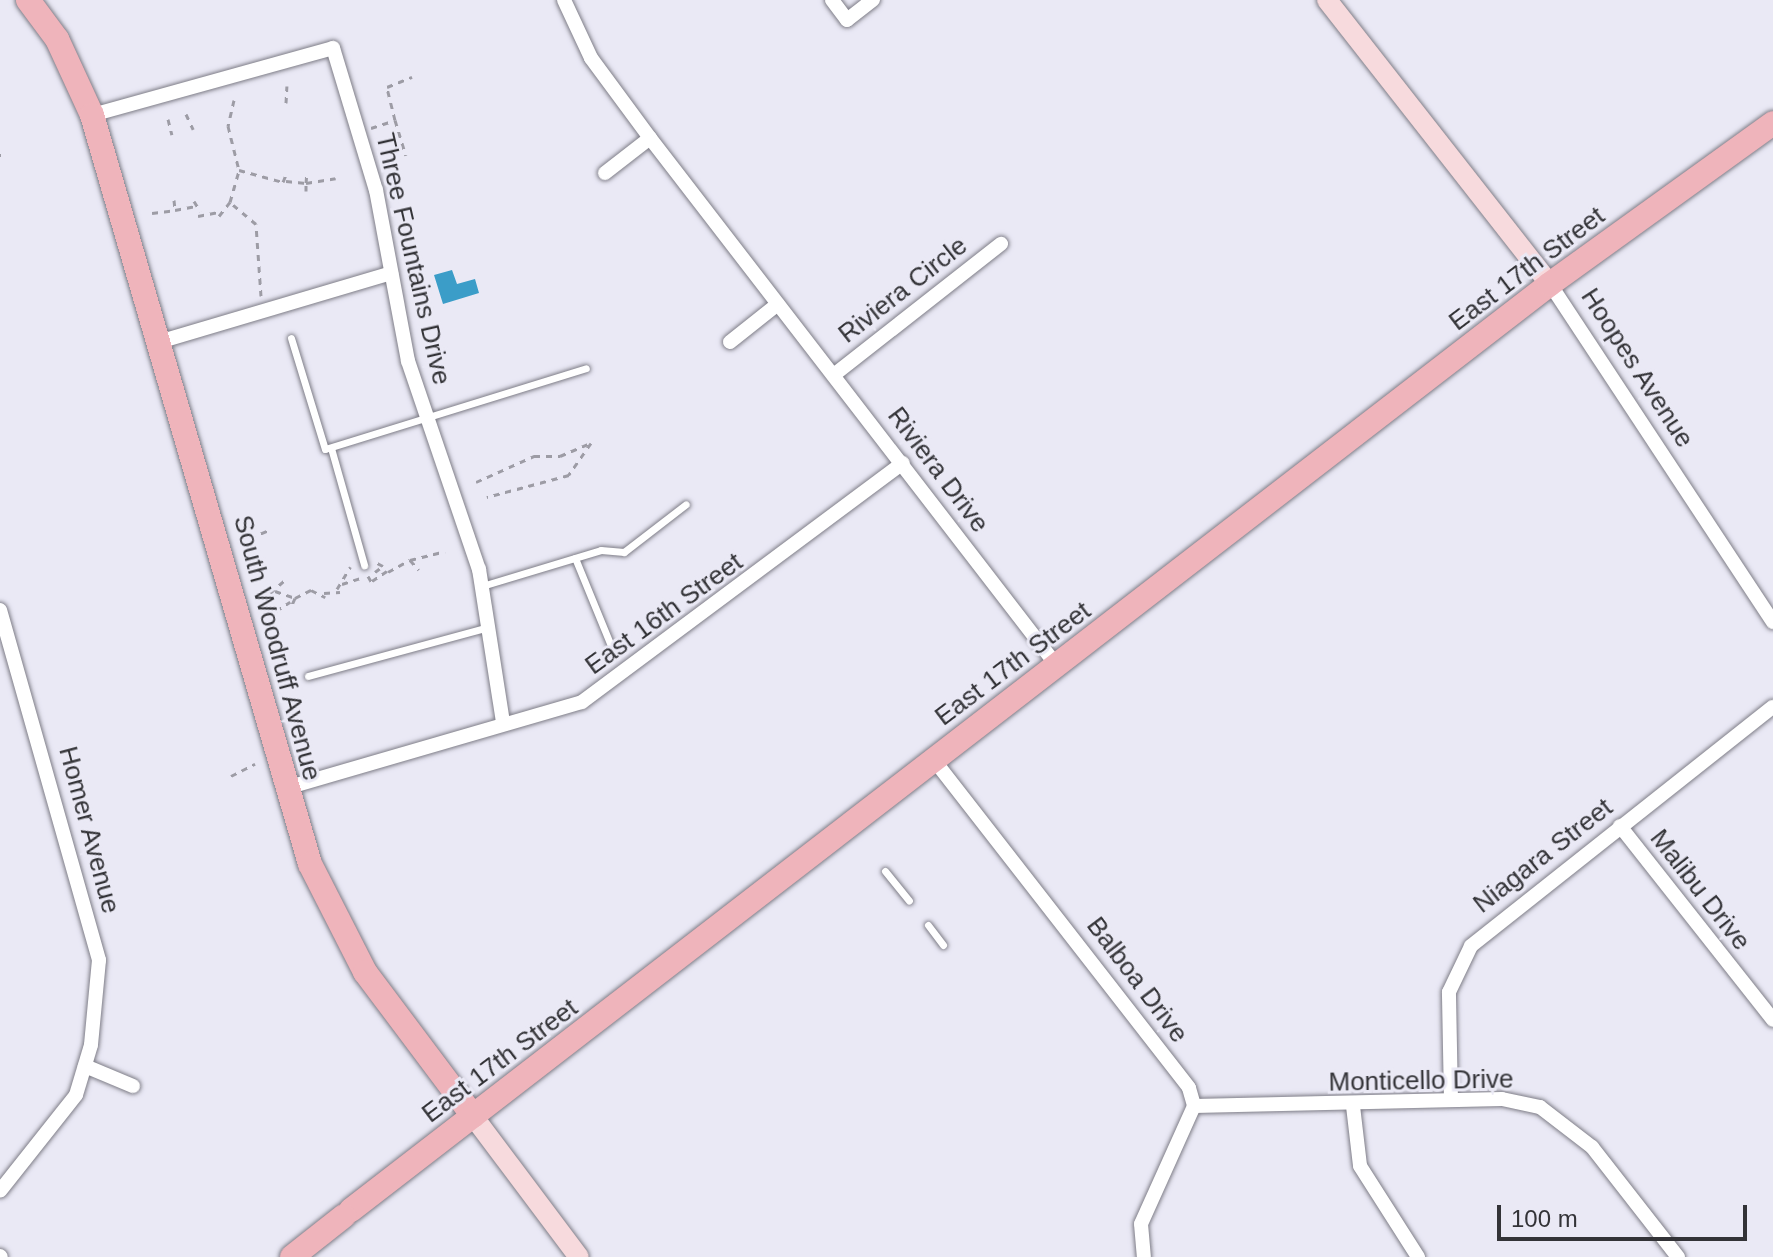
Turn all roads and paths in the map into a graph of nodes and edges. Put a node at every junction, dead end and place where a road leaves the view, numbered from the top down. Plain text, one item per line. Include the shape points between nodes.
1 (28, 0) edge
2 (564, 0) edge
3 (832, 0) edge
4 (873, 0) edge
5 (1327, 0) edge
6 (412, 77) dead end
7 (287, 86) dead end
8 (234, 100) dead end
9 (286, 103) dead end
10 (186, 114) dead end
11 (92, 115) junction
12 (168, 119) dead end
13 (395, 120) junction
14 (1773, 123) edge
15 (193, 129) dead end
16 (368, 129) dead end
17 (172, 135) dead end
18 (650, 138) junction
19 (406, 155) dead end
20 (239, 170) junction
21 (287, 172) dead end
22 (307, 172) dead end
23 (605, 173) dead end
24 (336, 178) dead end
25 (286, 181) junction
26 (306, 183) junction
27 (306, 191) dead end
28 (174, 200) dead end
29 (230, 202) junction
30 (175, 210) junction
31 (200, 211) junction
32 (152, 213) dead end
33 (198, 216) dead end
34 (1001, 244) dead end
35 (391, 273) junction
36 (1550, 284) junction
37 (261, 296) dead end
38 (778, 304) junction
39 (291, 338) dead end
40 (162, 341) junction
41 (730, 342) dead end
42 (586, 368) dead end
43 (835, 374) junction
44 (426, 416) junction
45 (331, 448) junction
46 (903, 463) junction
47 (476, 482) dead end
48 (487, 497) dead end
49 (686, 504) dead end
50 (271, 529) dead end
51 (250, 538) dead end
52 (445, 551) dead end
53 (575, 558) junction
54 (410, 560) junction
55 (375, 562) dead end
56 (364, 565) dead end
57 (383, 566) junction
58 (350, 567) dead end
59 (419, 570) dead end
60 (388, 572) junction
61 (368, 576) junction
62 (287, 578) dead end
63 (342, 584) junction
64 (482, 586) junction
65 (275, 591) junction
66 (270, 593) dead end
67 (295, 598) junction
68 (0, 610) edge
69 (276, 611) dead end
70 (1773, 622) edge
71 (490, 626) junction
72 (612, 648) dead end
73 (1057, 666) junction
74 (308, 676) dead end
75 (1773, 707) edge
76 (503, 723) junction
77 (934, 760) junction
78 (255, 764) dead end
79 (231, 776) dead end
80 (286, 788) junction
81 (1620, 826) junction
82 (885, 871) dead end
83 (909, 901) dead end
84 (928, 925) dead end
85 (943, 945) dead end
86 (1773, 1020) edge
87 (85, 1066) junction
88 (133, 1086) dead end
89 (1451, 1100) junction
90 (1194, 1106) junction
91 (1353, 1106) junction
92 (473, 1116) junction
93 (0, 1191) edge
94 (292, 1257) edge
95 (579, 1257) edge
96 (1144, 1257) edge
97 (1418, 1257) edge
98 (1678, 1257) edge

1 - 11 main road, South Woodruff Avenue via 57,39
2 - 18 street, Riviera Drive via 585,48
3 - 4 street via 847,20
5 - 36 street, Hoopes Avenue
6 - 13 path via 387,87
7 - 9 path
8 - 20 path via 228,126
10 - 15 path
11 - 35 street, Three Fountains Drive via 333,48 376,190
11 - 40 main road, South Woodruff Avenue
12 - 17 path
13 - 16 path
13 - 19 path
14 - 36 main road, East 17th Street
18 - 23 street
18 - 38 street, Riviera Drive
20 - 25 path
20 - 29 path
21 - 25 path
22 - 26 path
24 - 26 path
25 - 26 path
26 - 27 path
28 - 30 path
29 - 31 path via 219,214
29 - 37 path via 256,224
30 - 31 path via 194,204
30 - 32 path
31 - 33 path
34 - 43 street, Riviera Circle
35 - 40 street
35 - 44 street, Three Fountains Drive
36 - 70 street, Hoopes Avenue
36 - 73 main road, East 17th Street
38 - 41 street
38 - 43 street, Riviera Drive
39 - 45 lane via 325,449
40 - 80 main road, South Woodruff Avenue
42 - 44 lane
43 - 46 street, Riviera Drive
44 - 45 lane
44 - 64 street, Three Fountains Drive
45 - 56 lane
46 - 73 street, Riviera Drive
46 - 76 street, East 16th Street via 619,681 582,702
47 - 48 path via 534,456 560,456 591,443 569,475
49 - 53 lane via 624,552
50 - 51 path
52 - 54 path
53 - 64 lane
53 - 72 lane
54 - 59 path
54 - 60 path
55 - 57 path
57 - 60 path
57 - 61 path
58 - 63 path
60 - 61 path via 372,582
61 - 63 path
62 - 65 path
63 - 67 path via 325,595
64 - 71 street, Three Fountains Drive
65 - 66 path
65 - 67 path
67 - 69 path
68 - 87 street, Homer Avenue via 99,960
71 - 74 lane
71 - 76 street, Three Fountains Drive
73 - 77 main road, East 17th Street
75 - 81 street, Niagara Street
76 - 80 street, East 16th Street
77 - 90 street, Balboa Drive via 1138,1020
77 - 92 main road, East 17th Street
78 - 79 path
80 - 92 main road, South Woodruff Avenue via 334,921
81 - 86 street, Malibu Drive
81 - 89 street, Niagara Street via 1488,929 1456,968 1449,992
82 - 83 lane
84 - 85 lane
87 - 88 street
87 - 93 street, Homer Avenue via 72,1101
89 - 91 street, Monticello Drive
89 - 98 street, Monticello Drive via 1502,1099 1561,1121 1592,1147
90 - 91 street, Monticello Drive
90 - 96 street via 1141,1224
91 - 97 street via 1360,1166
92 - 94 main road, East 17th Street
92 - 95 street, South Woodruff Avenue

